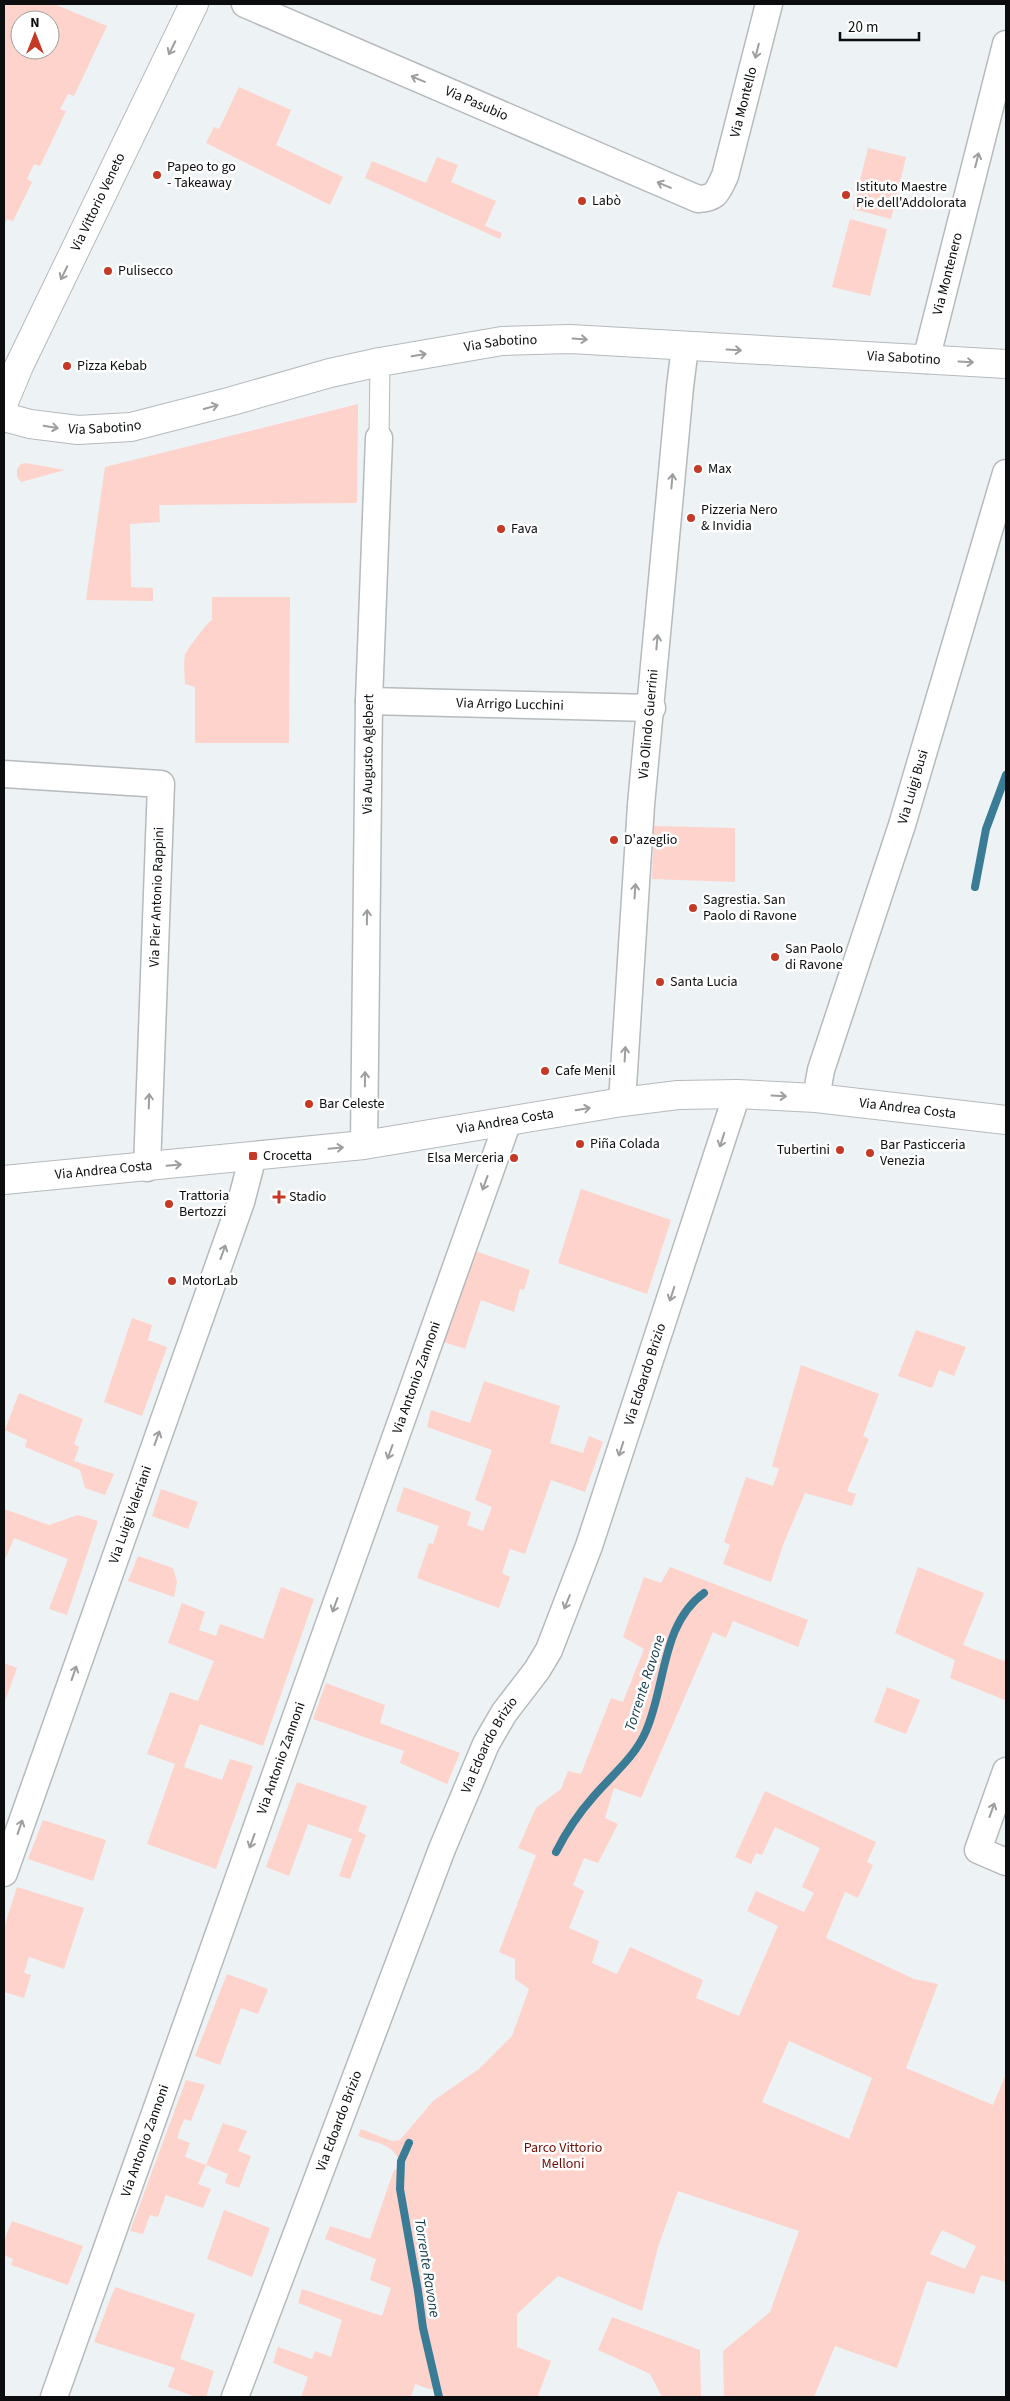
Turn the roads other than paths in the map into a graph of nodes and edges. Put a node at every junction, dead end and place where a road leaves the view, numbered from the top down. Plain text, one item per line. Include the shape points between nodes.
1 (194, 4) edge
2 (245, 4) edge
3 (769, 4) edge
4 (1006, 44) edge
5 (710, 198) joint
6 (685, 347) junction
7 (926, 360) junction
8 (380, 362) junction
9 (1006, 364) edge
10 (4, 402) edge
11 (4, 417) edge
12 (379, 438) joint
13 (1006, 473) edge
14 (369, 701) junction
15 (652, 708) junction
16 (4, 774) edge
17 (737, 1094) junction
18 (816, 1098) junction
19 (622, 1102) junction
20 (1006, 1120) edge
21 (508, 1121) junction
22 (364, 1145) junction
23 (253, 1156) junction
24 (147, 1168) junction
25 (4, 1180) edge
26 (1006, 1771) edge
27 (1006, 1862) edge
28 (4, 1873) edge
29 (54, 2397) edge
30 (236, 2397) edge

1 -> 10 main road, Via Vittorio Veneto
5 -> 2 street, Via Pasubio via 681,192
3 -> 5 street, Via Montello via 725,176
7 -> 4 street, Via Montenero
6 -> 7 main road, Via Sabotino
8 -> 6 main road, Via Sabotino via 524,339
15 -> 6 street, Via Olindo Guerrini
7 -> 9 main road, Via Sabotino
11 -> 8 main road, Via Sabotino via 78,430 131,426
8 - 12 street, Via Augusto Aglebert
12 - 14 street, Via Augusto Aglebert
13 - 18 street, Via Luigi Busi via 902,825 821,1070
14 - 15 street, Via Arrigo Lucchini
22 -> 14 street, Via Augusto Aglebert
19 -> 15 street, Via Olindo Guerrini via 640,822
24 -> 16 street, Via Pier Antonio Rappini via 161,784
17 -> 18 main road, Via Andrea Costa
17 - 19 main road, Via Andrea Costa via 678,1095
17 -> 30 street, Via Edoardo Brizio via 590,1546 549,1650 538,1670 504,1713 473,1774 438,1858
18 - 20 main road, Via Andrea Costa
21 -> 19 main road, Via Andrea Costa
21 - 22 main road, Via Andrea Costa
21 -> 29 street, Via Antonio Zannoni
23 -> 22 main road, Via Andrea Costa
24 -> 23 main road, Via Andrea Costa
28 -> 23 street, Via Luigi Valeriani via 241,1202
24 - 25 main road, Via Andrea Costa
27 -> 26 street via 978,1850

